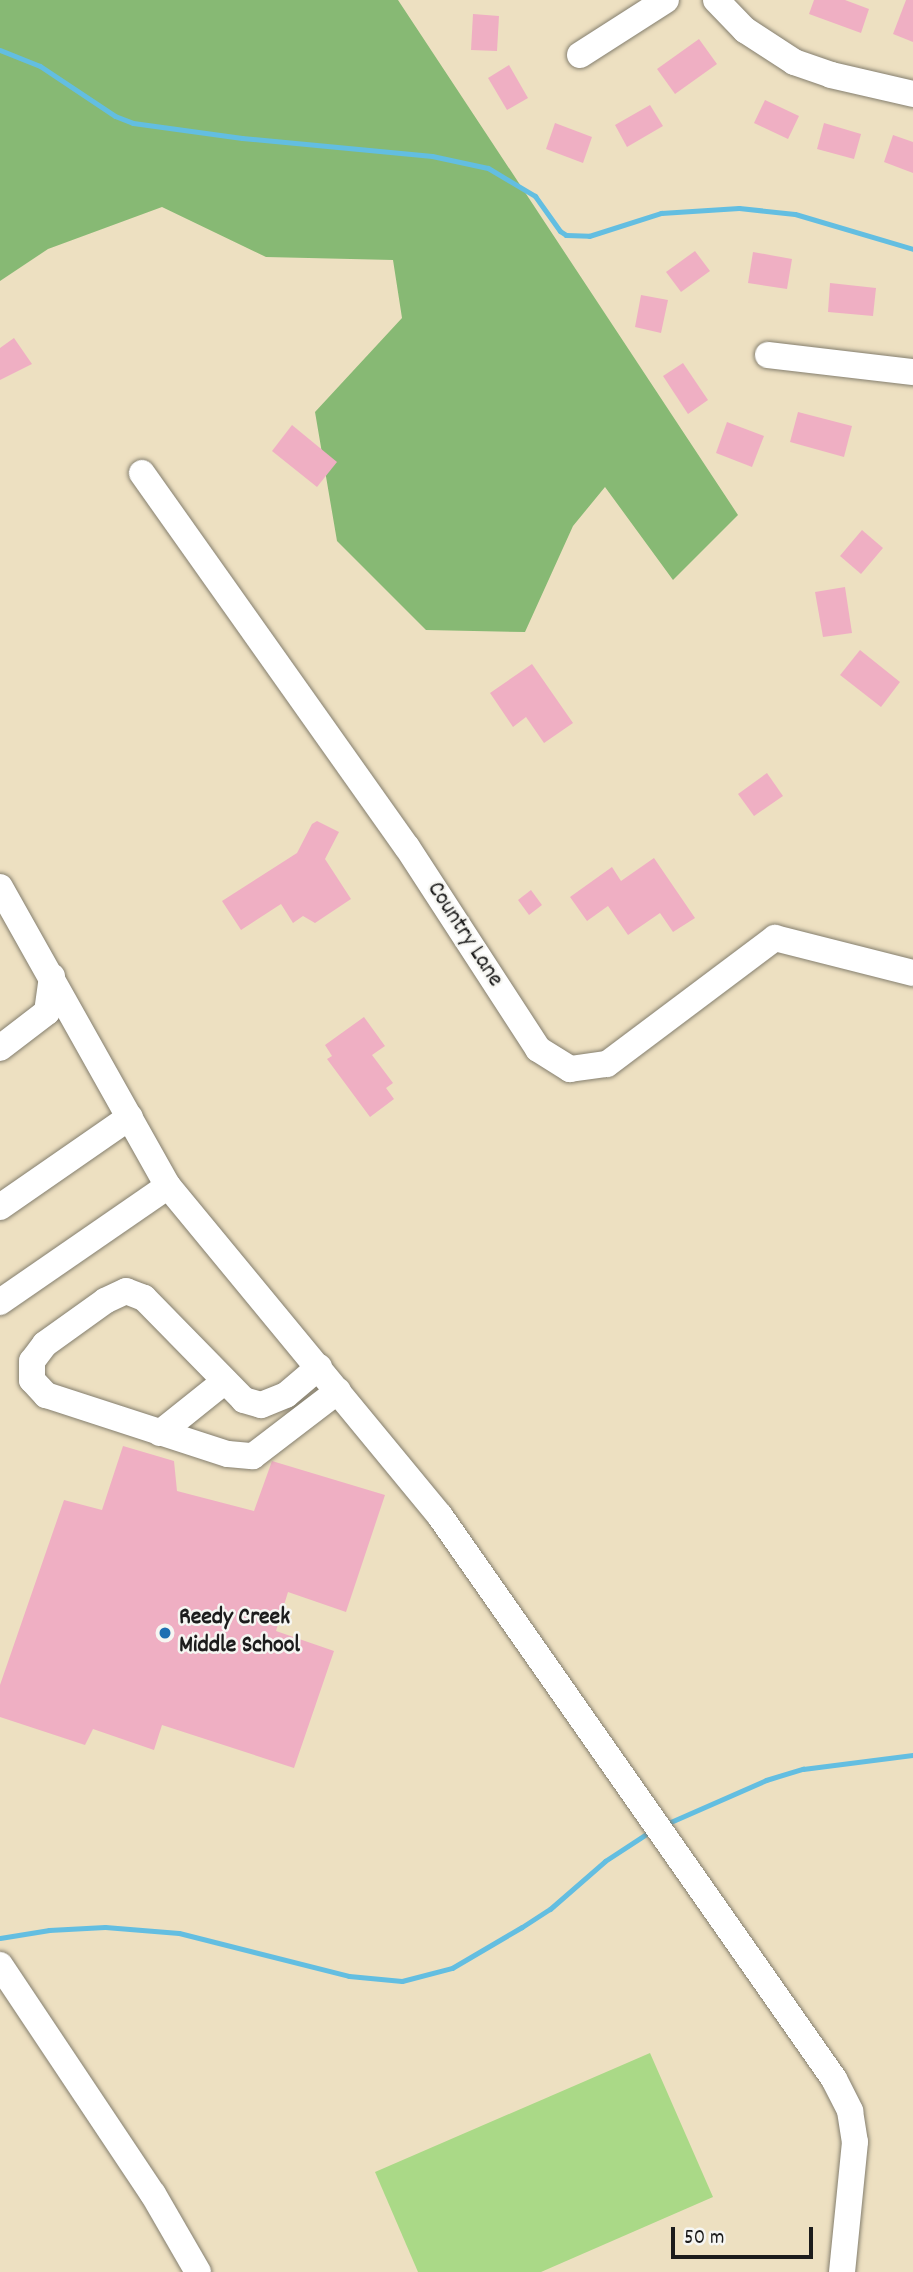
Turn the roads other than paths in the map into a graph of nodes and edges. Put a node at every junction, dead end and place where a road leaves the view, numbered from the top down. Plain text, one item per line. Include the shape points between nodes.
1 (666, 0) edge
2 (716, 0) edge
3 (580, 55) dead end
4 (913, 94) edge
5 (768, 355) dead end
6 (913, 372) edge
7 (142, 473) dead end
8 (0, 887) edge
9 (913, 973) edge
10 (52, 976) junction
11 (0, 1048) edge
12 (130, 1117) junction
13 (169, 1186) junction
14 (0, 1207) edge
15 (0, 1302) edge
16 (319, 1367) junction
17 (225, 1381) junction
18 (338, 1391) junction
19 (160, 1433) junction
20 (0, 1965) edge
21 (198, 2272) edge
22 (842, 2272) edge

1 - 3 street
2 - 4 street via 745,30 794,62
5 - 6 street
7 - 9 street, Country Lane via 407,847 538,1049 570,1069 607,1064 775,938
8 - 10 street
10 - 11 street via 47,1012
10 - 12 street
12 - 13 street
12 - 14 street
13 - 15 street
13 - 16 street
16 - 17 street via 286,1395 261,1405 244,1400
16 - 18 street
17 - 19 street
17 - 19 street via 144,1298 126,1291 45,1344 32,1362 32,1380 46,1395
18 - 19 street via 253,1456 228,1454
18 - 22 street via 440,1516 845,2099 855,2142
20 - 21 street via 153,2194

